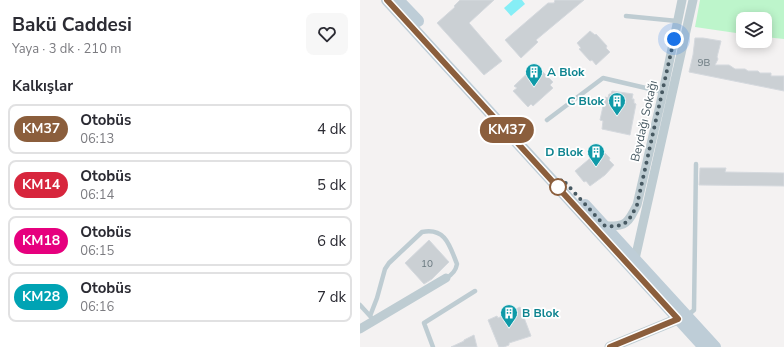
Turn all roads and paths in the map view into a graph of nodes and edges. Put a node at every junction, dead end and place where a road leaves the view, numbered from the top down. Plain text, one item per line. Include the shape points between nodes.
1 (387, 0) edge
2 (398, 0) edge
3 (682, 0) edge
4 (694, 0) edge
5 (626, 16) dead end
6 (678, 21) junction
7 (663, 92) junction
8 (547, 120) dead end
9 (696, 164) dead end
10 (605, 226) junction
11 (635, 259) junction
12 (446, 278) joint
13 (475, 291) dead end
14 (360, 305) edge
15 (683, 317) junction
16 (372, 318) junction
17 (360, 329) edge
18 (433, 347) edge
19 (610, 347) edge
20 (704, 347) edge
21 (715, 347) edge

1 - 15 main road
2 - 10 main road
3 - 6 street, Beydağı Sokağı
4 - 11 street, Beydağı Sokağı
5 - 6 lane
6 - 7 street, Beydağı Sokağı
7 - 8 lane via 603,78
7 - 10 street, Beydağı Sokağı via 637,205 629,221 618,227
9 - 15 lane via 694,310
10 - 11 main road
11 - 15 main road
12 - 16 street
12 - 16 lane via 457,264 448,242 438,232 422,232 385,269
13 - 18 lane via 424,324
14 - 16 lane
15 - 19 street
15 - 20 main road
15 - 21 main road
16 - 17 street

